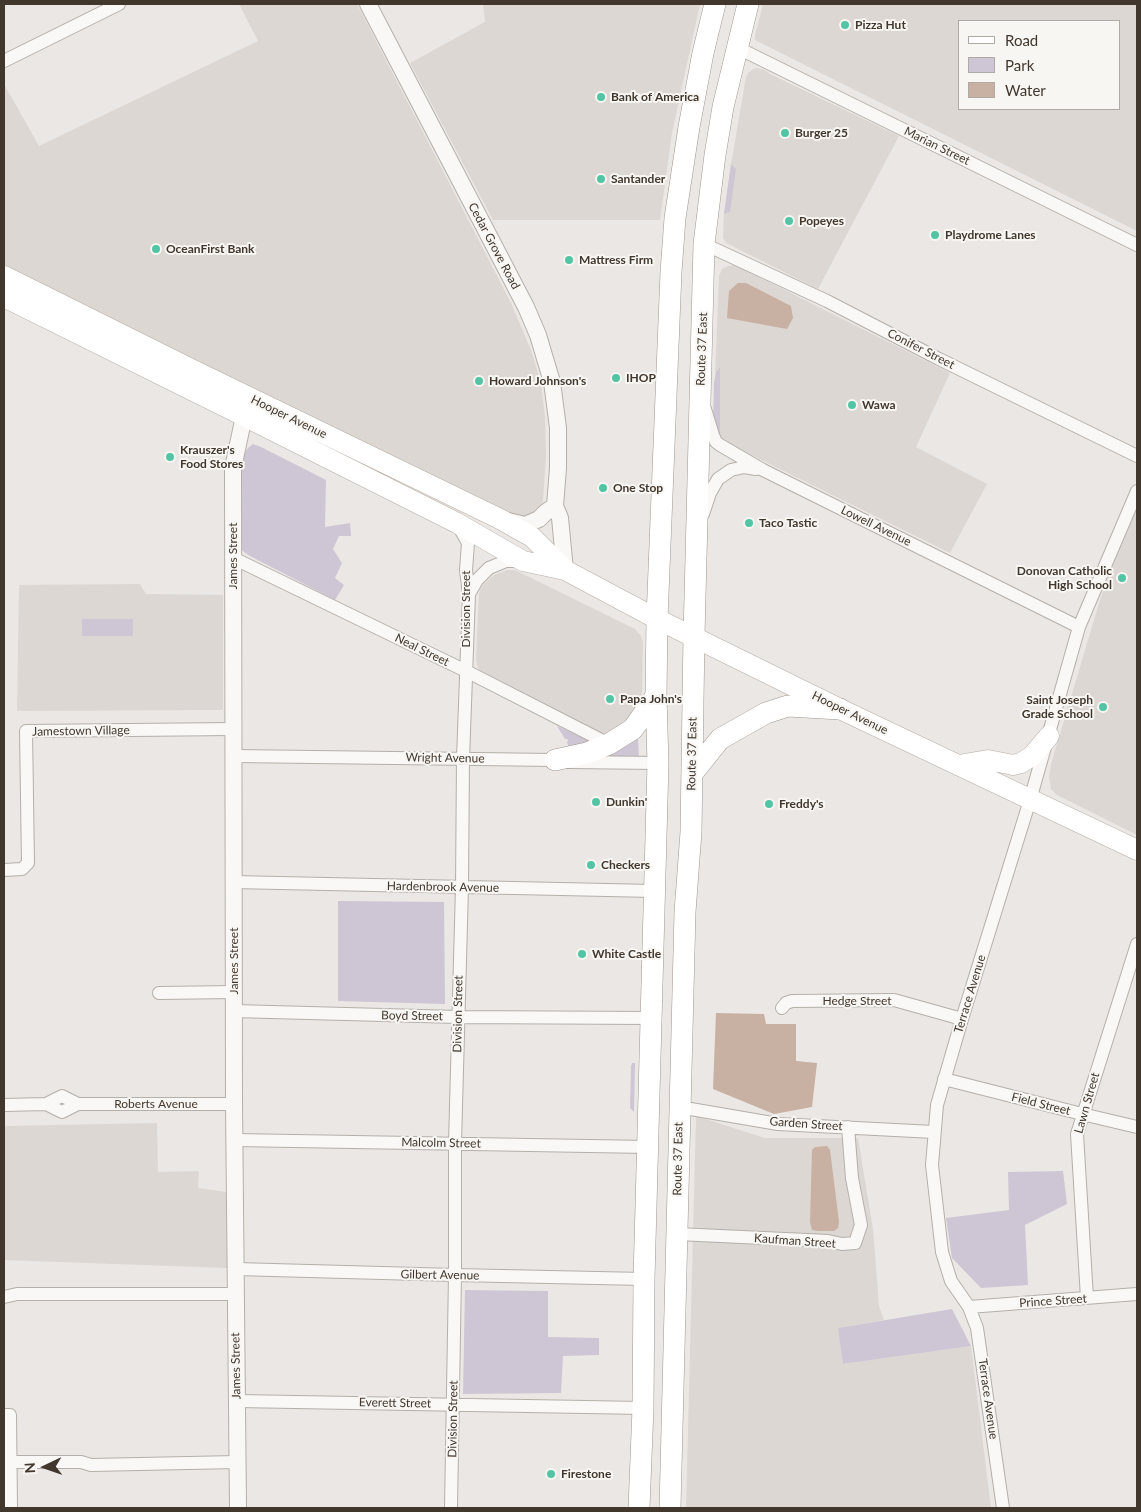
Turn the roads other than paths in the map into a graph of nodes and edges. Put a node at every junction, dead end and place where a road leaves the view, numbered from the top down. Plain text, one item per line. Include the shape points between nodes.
1 (119, 4) edge
2 (368, 4) edge
3 (715, 4) edge
4 (748, 4) edge
5 (736, 48) junction
6 (4, 61) edge
7 (704, 244) junction
8 (1137, 245) edge
9 (7, 281) edge
10 (700, 398) junction
11 (244, 416) junction
12 (1137, 456) edge
13 (763, 470) junction
14 (1137, 491) edge
15 (555, 506) junction
16 (500, 519) junction
17 (457, 523) junction
18 (697, 533) junction
19 (233, 558) junction
20 (523, 560) junction
21 (565, 570) junction
22 (469, 594) junction
23 (657, 619) junction
24 (1079, 627) junction
25 (694, 636) junction
26 (466, 671) junction
27 (656, 696) junction
28 (840, 708) junction
29 (233, 728) junction
30 (1048, 736) junction
31 (609, 744) junction
32 (233, 756) junction
33 (463, 759) junction
34 (555, 760) junction
35 (658, 763) junction
36 (958, 765) junction
37 (692, 774) junction
38 (1030, 800) junction
39 (1137, 850) edge
40 (4, 870) edge
41 (233, 882) junction
42 (462, 887) junction
43 (654, 890) junction
44 (1137, 944) edge
45 (234, 992) junction
46 (159, 993) dead end
47 (782, 1008) dead end
48 (234, 1012) junction
49 (458, 1017) junction
50 (651, 1018) junction
51 (962, 1018) junction
52 (944, 1079) junction
53 (234, 1104) junction
54 (4, 1105) edge
55 (679, 1107) junction
56 (1082, 1114) junction
57 (1137, 1126) edge
58 (848, 1127) junction
59 (934, 1132) junction
60 (235, 1140) junction
61 (456, 1143) junction
62 (648, 1146) junction
63 (676, 1234) junction
64 (236, 1269) junction
65 (455, 1276) junction
66 (644, 1279) junction
67 (235, 1294) junction
68 (1137, 1294) edge
69 (4, 1297) edge
70 (1087, 1298) junction
71 (969, 1307) junction
72 (236, 1401) junction
73 (453, 1404) junction
74 (642, 1408) junction
75 (4, 1415) edge
76 (11, 1462) junction
77 (237, 1462) junction
78 (11, 1508) edge
79 (238, 1508) edge
80 (451, 1508) edge
81 (639, 1508) edge
82 (670, 1508) edge
83 (1002, 1508) edge

1 - 6 street
2 - 15 street, Cedar Grove Road via 538,335 552,382 558,428
3 - 23 highway via 689,127 675,218
4 - 5 highway, Route 37 East
5 - 7 highway, Route 37 East via 723,107
5 - 8 street, Marian Street
7 - 10 highway, Route 37 East
7 - 12 street, Conifer Street
9 - 11 main road, Hooper Avenue
9 - 16 main road, Hooper Avenue
10 - 13 street, Lowell Avenue via 716,442
10 - 18 highway, Route 37 East
11 - 17 main road, Hooper Avenue
11 - 19 street, James Street via 232,468
13 - 18 street via 744,467 731,470 718,479
13 - 24 street, Lowell Avenue
14 - 24 street, Terrace Avenue
15 - 16 street via 526,525
15 - 21 street, Cedar Grove Road via 560,518
16 - 21 main road, Hooper Avenue via 532,537
17 - 20 main road, Hooper Avenue
17 - 22 street, Division Street via 468,543 466,570
18 - 25 highway, Route 37 East
19 - 26 street, Neal Street
19 - 29 street, James Street
20 - 21 main road, Hooper Avenue
20 - 22 street via 506,561 489,568
21 - 23 main road, Hooper Avenue
22 - 26 street, Division Street
23 - 25 main road, Hooper Avenue
23 - 27 highway
24 - 30 street, Terrace Avenue
25 - 28 main road, Hooper Avenue
25 - 37 highway, Route 37 East
26 - 31 street, Neal Street
26 - 33 street, Division Street
27 - 31 highway via 633,729
27 - 35 highway
28 - 36 main road, Hooper Avenue
28 - 37 highway via 788,706 766,713 720,739
29 - 32 street, James Street
29 - 40 street, Jamestown Village via 26,731 28,863 22,869
30 - 36 main road via 1032,756 1021,763 1013,765 988,760
30 - 38 street, Terrace Avenue
31 - 34 highway
32 - 33 street, Wright Avenue
32 - 41 street, James Street
33 - 34 street, Wright Avenue
33 - 42 street, Division Street
34 - 35 street, Wright Avenue
35 - 43 highway
36 - 38 main road, Hooper Avenue
37 - 55 highway, Route 37 East
38 - 39 main road, Hooper Avenue
38 - 51 street, Terrace Avenue
41 - 42 street, Hardenbrook Avenue
41 - 45 street, James Street
42 - 43 street, Hardenbrook Avenue
42 - 49 street, Division Street
43 - 50 highway
44 - 56 street, Lawn Street
45 - 46 street
45 - 48 street, James Street
47 - 51 street, Hedge Street via 792,1001 894,1000
48 - 49 street, Boyd Street
48 - 53 street, James Street
49 - 50 street, Boyd Street
49 - 61 street, Division Street
50 - 62 highway
51 - 52 street, Terrace Avenue
52 - 56 street, Field Street
52 - 59 street, Terrace Avenue
53 - 54 street, Roberts Avenue via 78,1104 62,1096 46,1104
53 - 60 street, James Street
55 - 58 street, Garden Street via 778,1124
55 - 63 highway, Route 37 East
56 - 57 street, Field Street
56 - 70 street, Lawn Street via 1077,1134
58 - 59 street, Garden Street
58 - 63 street, Kaufman Street via 852,1178 861,1225 855,1242 842,1244
59 - 71 street, Terrace Avenue via 932,1165 942,1252 951,1281
60 - 61 street, Malcolm Street
60 - 64 street, James Street
61 - 62 street, Malcolm Street
61 - 65 street, Division Street
62 - 66 highway
63 - 82 highway, Route 37 East
64 - 65 street, Gilbert Avenue
64 - 67 street, James Street
65 - 66 street, Gilbert Avenue
65 - 73 street, Division Street
66 - 74 highway
67 - 69 street via 17,1294
67 - 72 street, James Street
68 - 70 street, Prince Street
70 - 71 street, Prince Street
71 - 83 street, Terrace Avenue via 977,1328
72 - 73 street, Everett Street
72 - 77 street, James Street
73 - 74 street, Everett Street
73 - 80 street, Division Street
74 - 81 highway
75 - 76 street via 10,1415
76 - 77 street via 81,1462 91,1465
76 - 78 street
77 - 79 street, James Street

